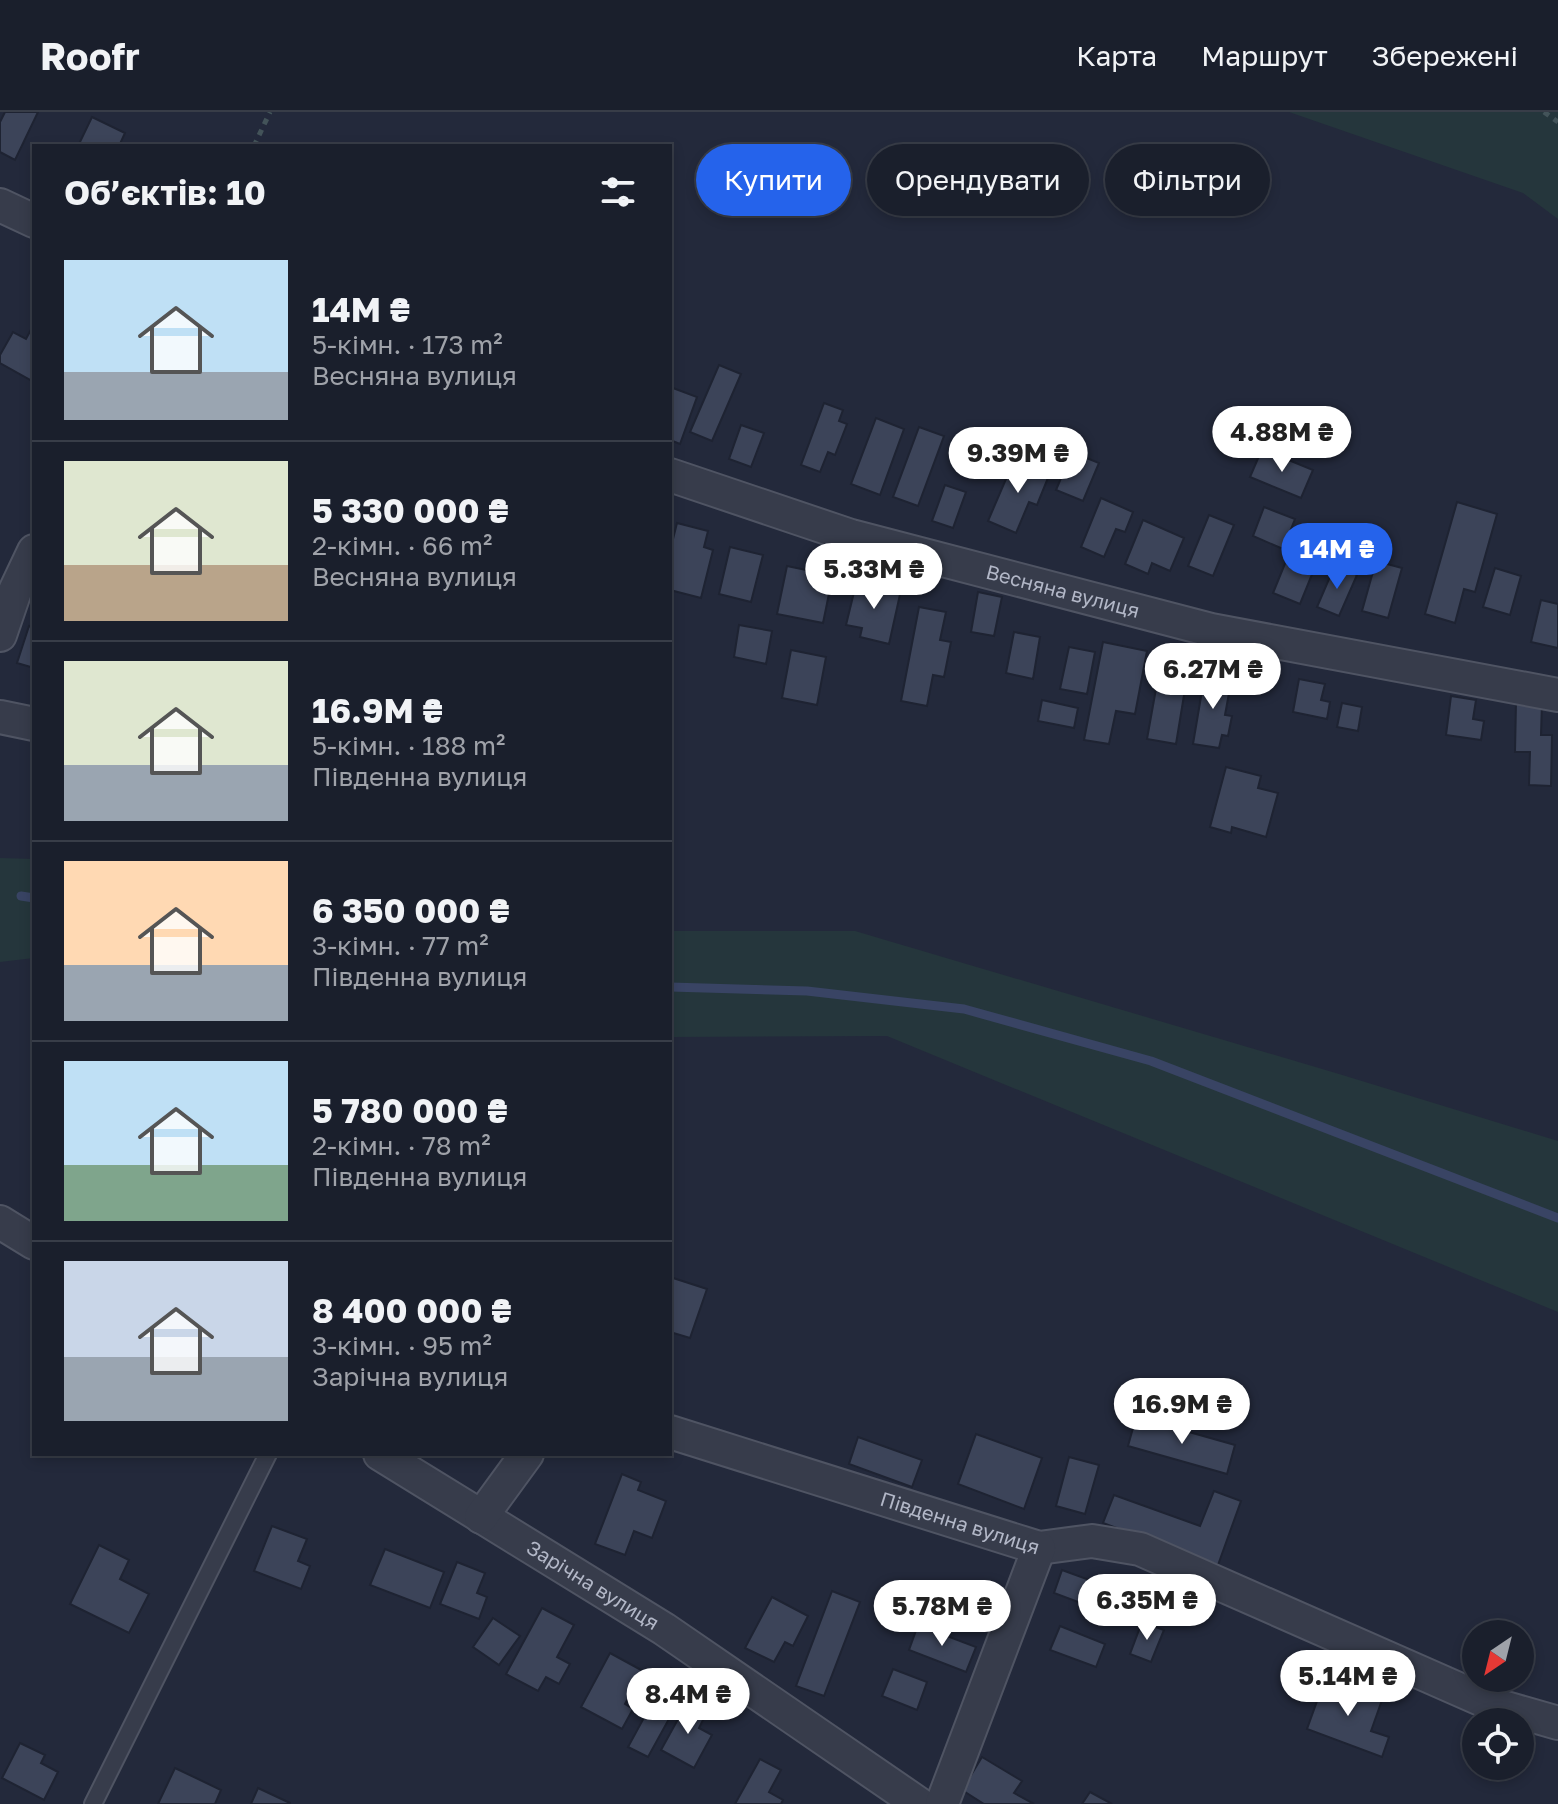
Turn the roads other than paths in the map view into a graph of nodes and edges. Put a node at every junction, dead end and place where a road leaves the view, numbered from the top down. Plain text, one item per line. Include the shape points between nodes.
1 (0, 205) edge
2 (32, 220) edge
3 (672, 476) edge
4 (32, 555) edge
5 (0, 635) edge
6 (1558, 695) edge
7 (0, 717) edge
8 (32, 724) edge
9 (0, 1222) edge
10 (32, 1242) edge
11 (672, 1433) edge
12 (267, 1456) edge
13 (383, 1456) edge
14 (526, 1456) edge
15 (481, 1517) junction
16 (1039, 1548) junction
17 (1558, 1723) edge
18 (93, 1804) edge
19 (919, 1804) edge
20 (942, 1804) edge

1 - 2 street
3 - 6 street, Весняна вулиця via 851,536 1211,630
4 - 5 street
7 - 8 street
9 - 10 street
11 - 16 street, Південна вулиця
12 - 18 lane
13 - 15 street, Зарічна вулиця
14 - 15 street
15 - 19 street, Зарічна вулиця via 664,1629
16 - 17 street, Південна вулиця via 1092,1541 1140,1549 1492,1704
16 - 20 street

